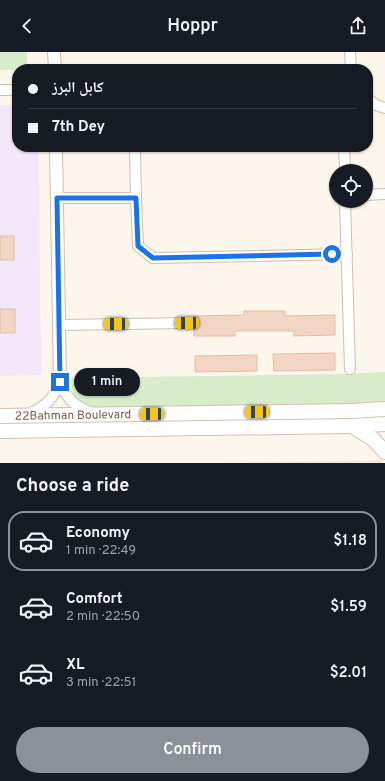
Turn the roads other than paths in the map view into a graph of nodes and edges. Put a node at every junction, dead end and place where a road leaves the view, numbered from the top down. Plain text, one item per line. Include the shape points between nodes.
1 (54, 52) edge
2 (350, 52) edge
3 (55, 64) edge
4 (351, 64) edge
5 (0, 90) edge
6 (12, 90) edge
7 (373, 103) edge
8 (385, 108) edge
9 (56, 152) edge
10 (135, 152) edge
11 (344, 152) edge
12 (345, 164) edge
13 (385, 194) edge
14 (373, 195) edge
15 (57, 198) junction
16 (136, 198) junction
17 (345, 208) edge
18 (347, 254) junction
19 (187, 323) dead end
20 (59, 325) junction
21 (350, 369) dead end
22 (60, 382) junction
23 (385, 409) edge
24 (96, 414) junction
25 (25, 415) junction
26 (0, 416) edge
27 (385, 424) edge
28 (351, 426) junction
29 (0, 431) edge
30 (385, 452) edge

1 - 3 street
2 - 4 street
5 - 6 street
7 - 8 street
9 - 15 street
10 - 16 street
11 - 12 street
13 - 14 street
15 - 16 street
15 - 20 street
16 - 18 street via 138,246 153,258
17 - 18 street
18 - 21 street
19 - 20 street
20 - 22 street
22 - 24 street via 69,400
22 - 25 street via 50,401 40,409
23 - 24 main road, 22Bahman Boulevard
24 - 25 main road, 22Bahman Boulevard
25 - 26 main road, 22Bahman Boulevard
27 - 28 main road, 22Bahman Boulevard
28 - 29 main road, 22Bahman Boulevard
28 - 30 main road via 374,439

